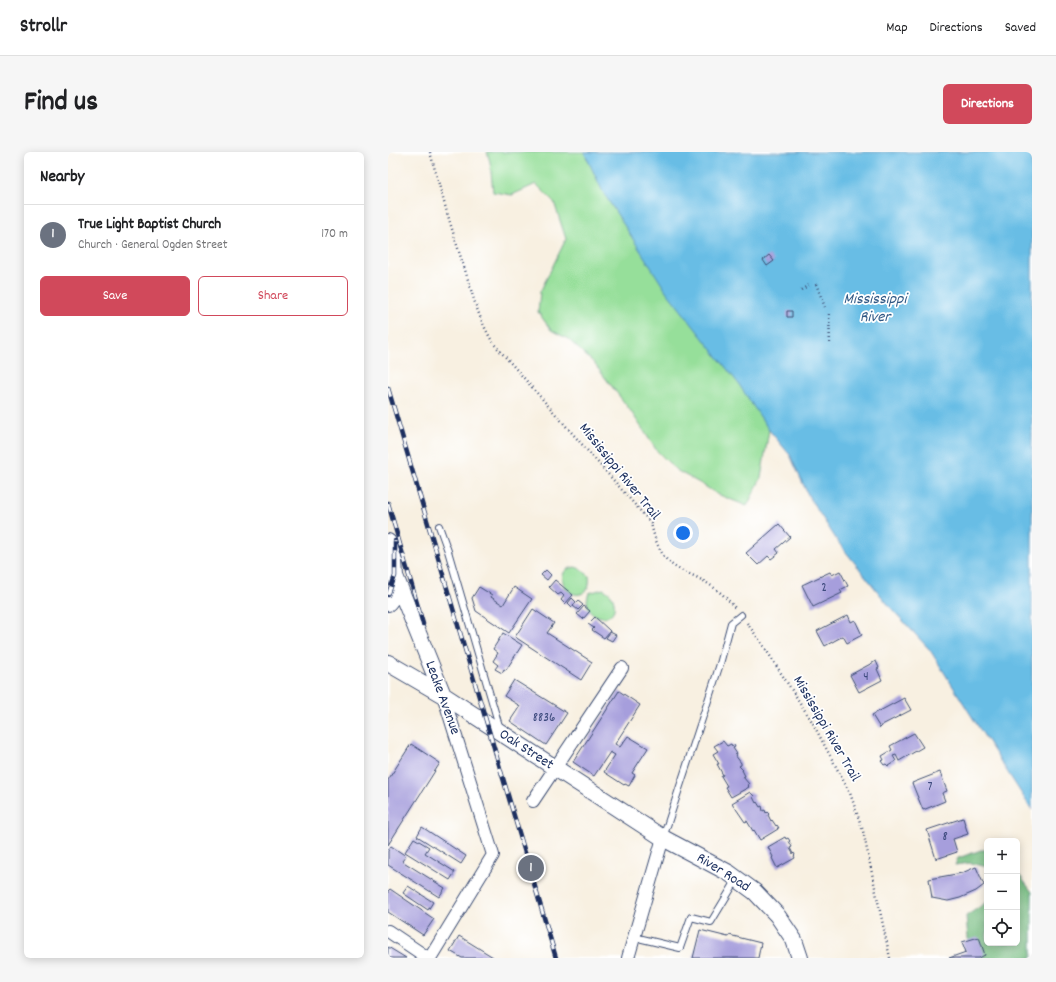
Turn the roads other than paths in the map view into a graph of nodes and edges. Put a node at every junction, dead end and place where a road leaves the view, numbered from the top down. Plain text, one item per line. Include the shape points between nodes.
1 (439, 526) dead end
2 (388, 542) edge
3 (400, 588) junction
4 (388, 603) edge
5 (741, 615) road end
6 (388, 663) edge
7 (622, 668) dead end
8 (443, 695) junction
9 (502, 734) junction
10 (555, 768) junction
11 (533, 801) dead end
12 (663, 838) junction
13 (737, 879) junction
14 (388, 932) edge
15 (634, 937) junction
16 (429, 958) edge
17 (628, 958) edge
18 (800, 958) edge

1 - 9 lane
2 - 3 main road, Leake Avenue
3 - 4 main road
3 - 8 main road, Leake Avenue
5 - 12 lane via 731,623
6 - 8 main road, Oak Street
7 - 10 street
8 - 9 main road, Oak Street
8 - 16 street, Leake Avenue via 493,855
9 - 10 main road, Oak Street
10 - 11 street
10 - 12 main road, Oak Street
12 - 13 main road, River Road
12 - 15 street
13 - 15 lane via 711,922 691,917 680,948
13 - 18 main road, River Road via 777,915 794,940
14 - 16 street
15 - 17 street

